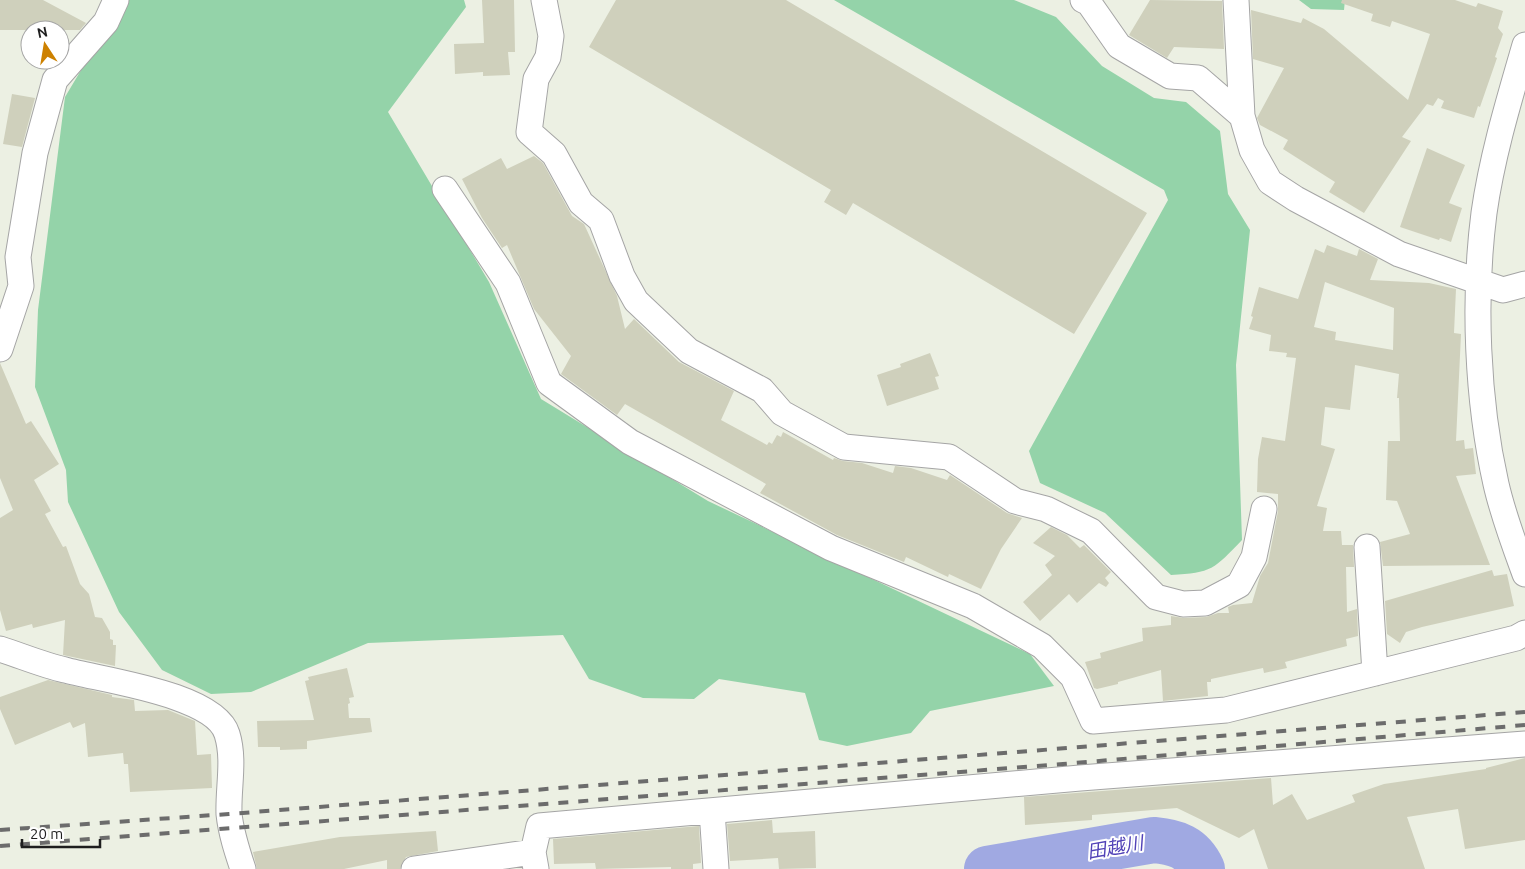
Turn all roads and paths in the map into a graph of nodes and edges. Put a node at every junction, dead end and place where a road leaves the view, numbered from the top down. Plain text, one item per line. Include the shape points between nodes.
1 (116, 0) edge
2 (544, 0) edge
3 (1083, 0) edge
4 (1236, 0) edge
5 (1525, 45) edge
6 (1242, 116) junction
7 (445, 189) dead end
8 (9, 256) edge
9 (1480, 283) junction
10 (1525, 284) edge
11 (0, 349) edge
12 (1264, 509) dead end
13 (1367, 547) dead end
14 (1525, 574) edge
15 (1525, 634) edge
16 (0, 649) edge
17 (1375, 673) junction
18 (1525, 744) edge
19 (712, 811) junction
20 (534, 861) edge
21 (243, 869) edge
22 (414, 869) edge
23 (716, 869) edge

1 - 8 street via 106,22 55,80
2 - 12 street via 551,36 548,57 536,80 529,132 554,154 581,203 601,220 622,276 636,301 689,351 762,390 782,413 844,447 949,456 1015,500 1046,509 1091,531 1156,597 1183,604 1205,603 1239,585 1254,557
3 - 6 street via 1089,3 1119,46 1170,76 1198,78
4 - 6 street
5 - 9 street via 1495,151 1484,214
6 - 9 street via 1252,150 1270,182 1392,250
7 - 17 street via 508,283 549,383 630,442 831,548 973,606 1042,646 1073,677 1093,721 1226,710
8 - 11 street via 21,286
9 - 10 street via 1503,290
9 - 14 street via 1479,339 1487,435 1499,493
13 - 17 street
15 - 17 street
16 - 21 street via 65,670 153,688 215,716 226,731 231,751 229,814
18 - 19 street via 1080,778
19 - 20 street via 539,826
19 - 23 street
20 - 22 street

